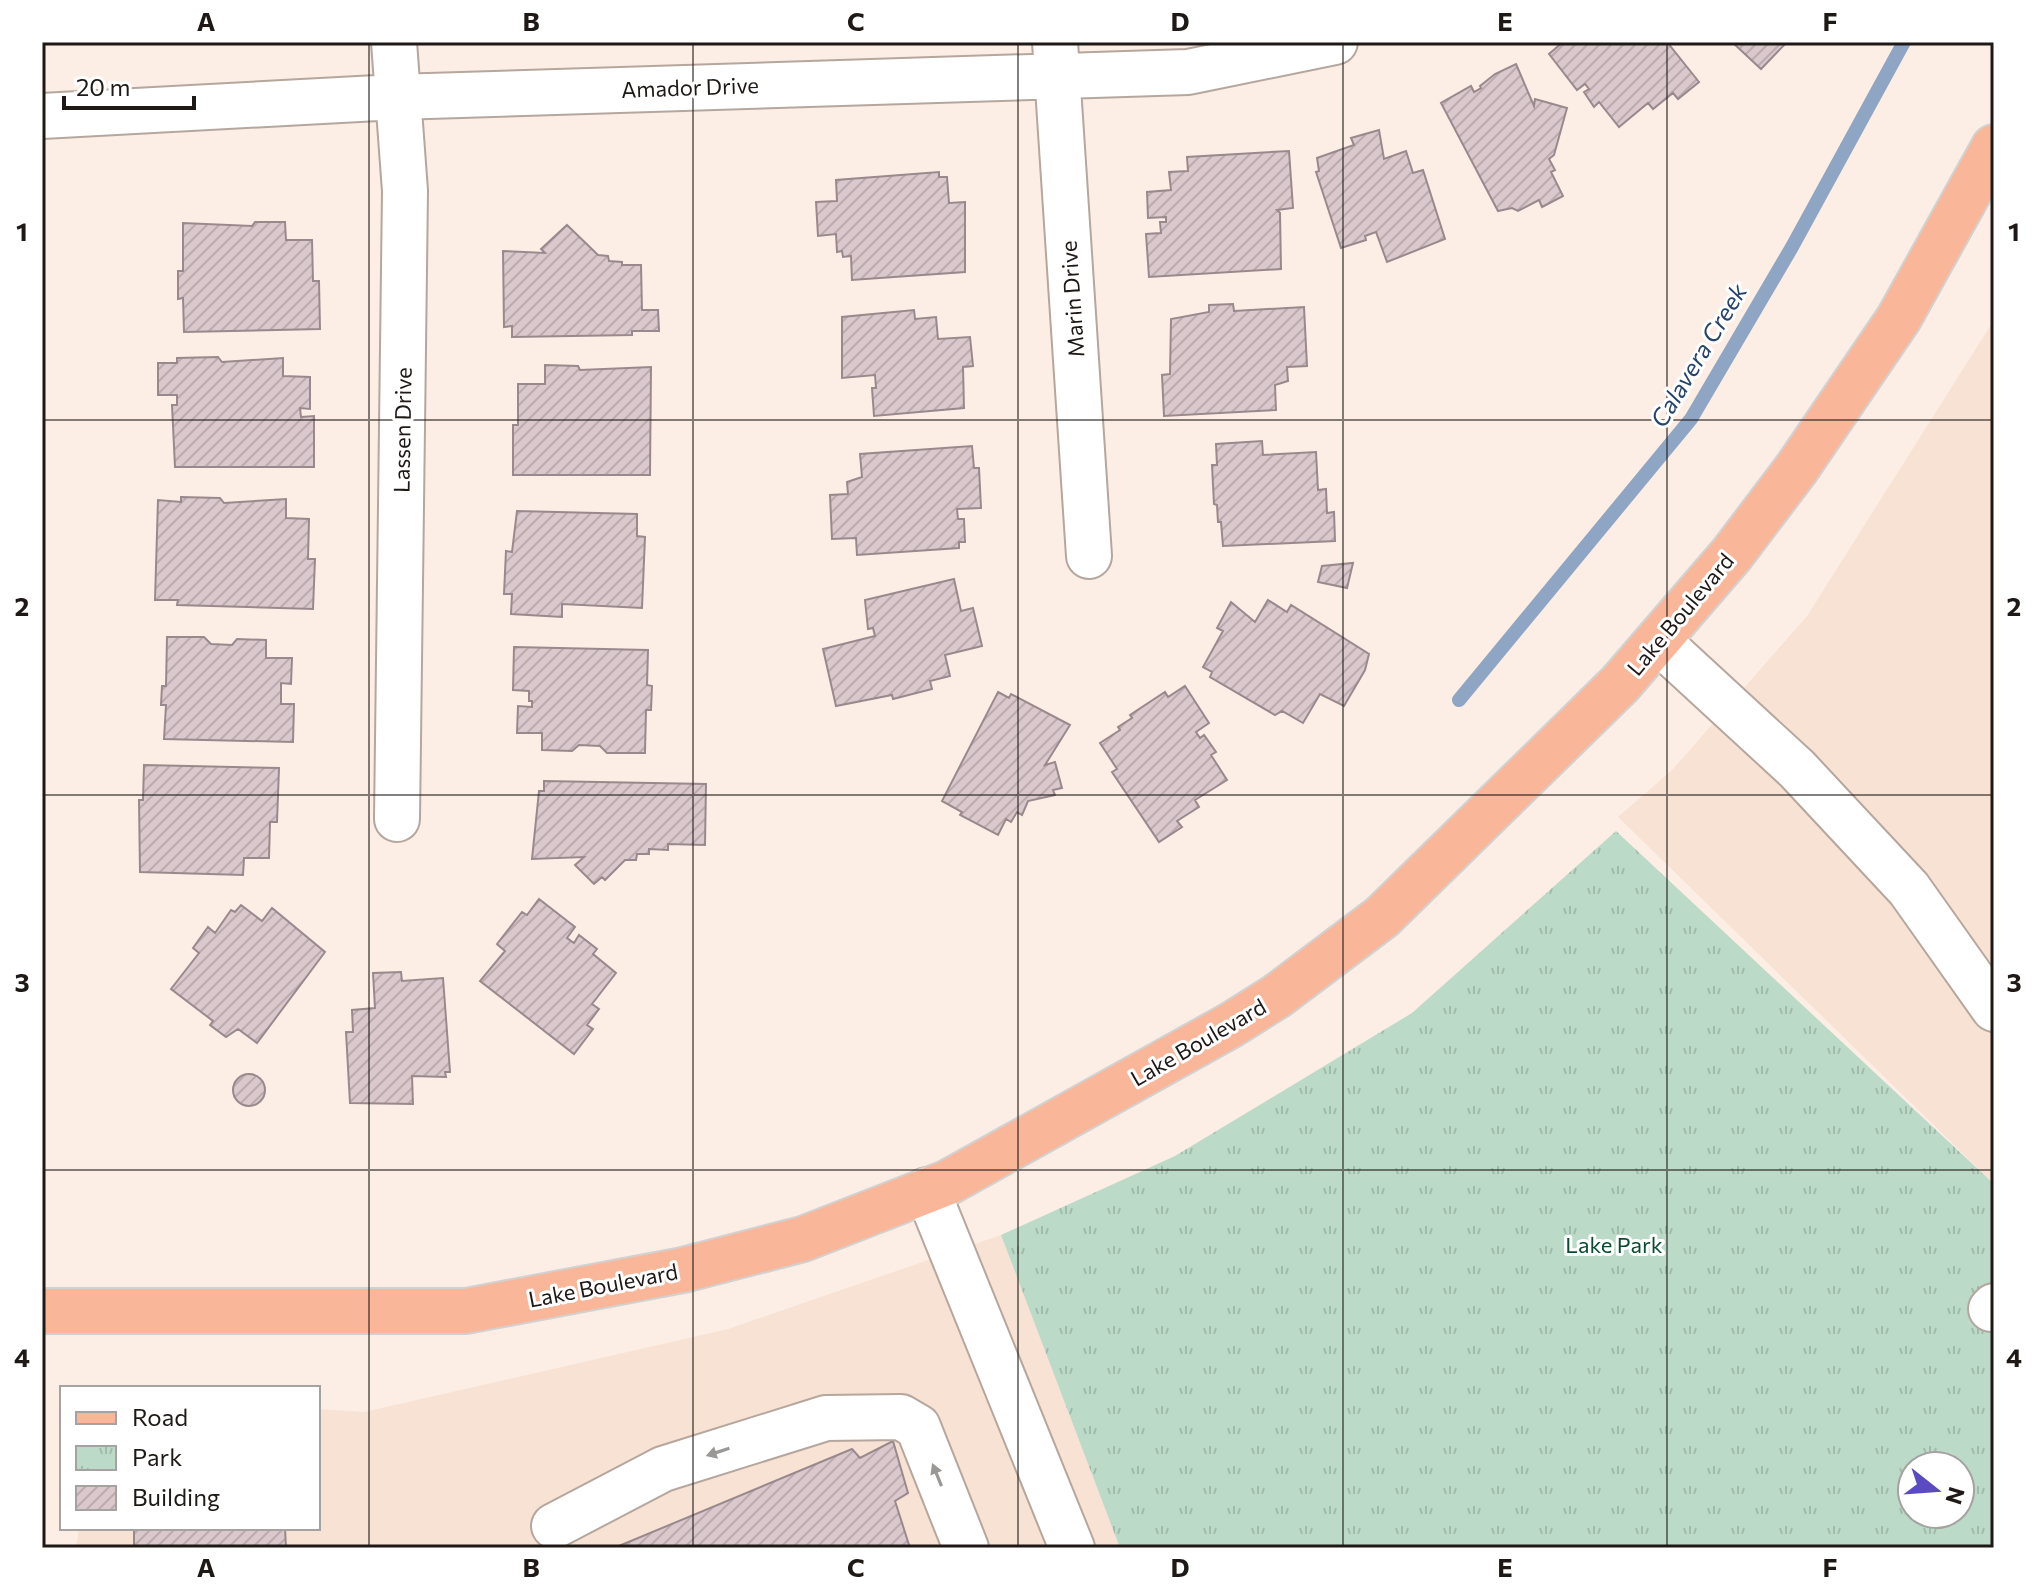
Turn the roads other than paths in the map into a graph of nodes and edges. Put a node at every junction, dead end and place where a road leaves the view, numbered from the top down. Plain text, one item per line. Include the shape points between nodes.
1 (394, 42) edge
2 (1335, 42) edge
3 (1056, 59) edge
4 (396, 97) junction
5 (42, 116) edge
6 (1994, 147) edge
7 (1089, 556) dead end
8 (1658, 641) junction
9 (397, 819) dead end
10 (1994, 1009) edge
11 (927, 1190) junction
12 (42, 1311) edge
13 (554, 1526) dead end
14 (966, 1548) edge
15 (1072, 1548) edge

1 - 4 street, Lassen Drive
2 - 3 street, Amador Drive via 1188,72
3 - 4 street, Amador Drive
3 - 7 street, Marin Drive
4 - 5 street, Amador Drive
4 - 9 street, Lassen Drive via 405,191
6 - 8 main road, Lake Boulevard via 1891,331 1792,475
8 - 10 street via 1797,769 1909,889
8 - 11 main road, Lake Boulevard via 1382,917 1324,961 1231,1025
11 - 12 main road, Lake Boulevard via 803,1239 698,1266 466,1311
11 - 15 street
14 -> 13 street via 918,1427 901,1417 826,1418 663,1469

